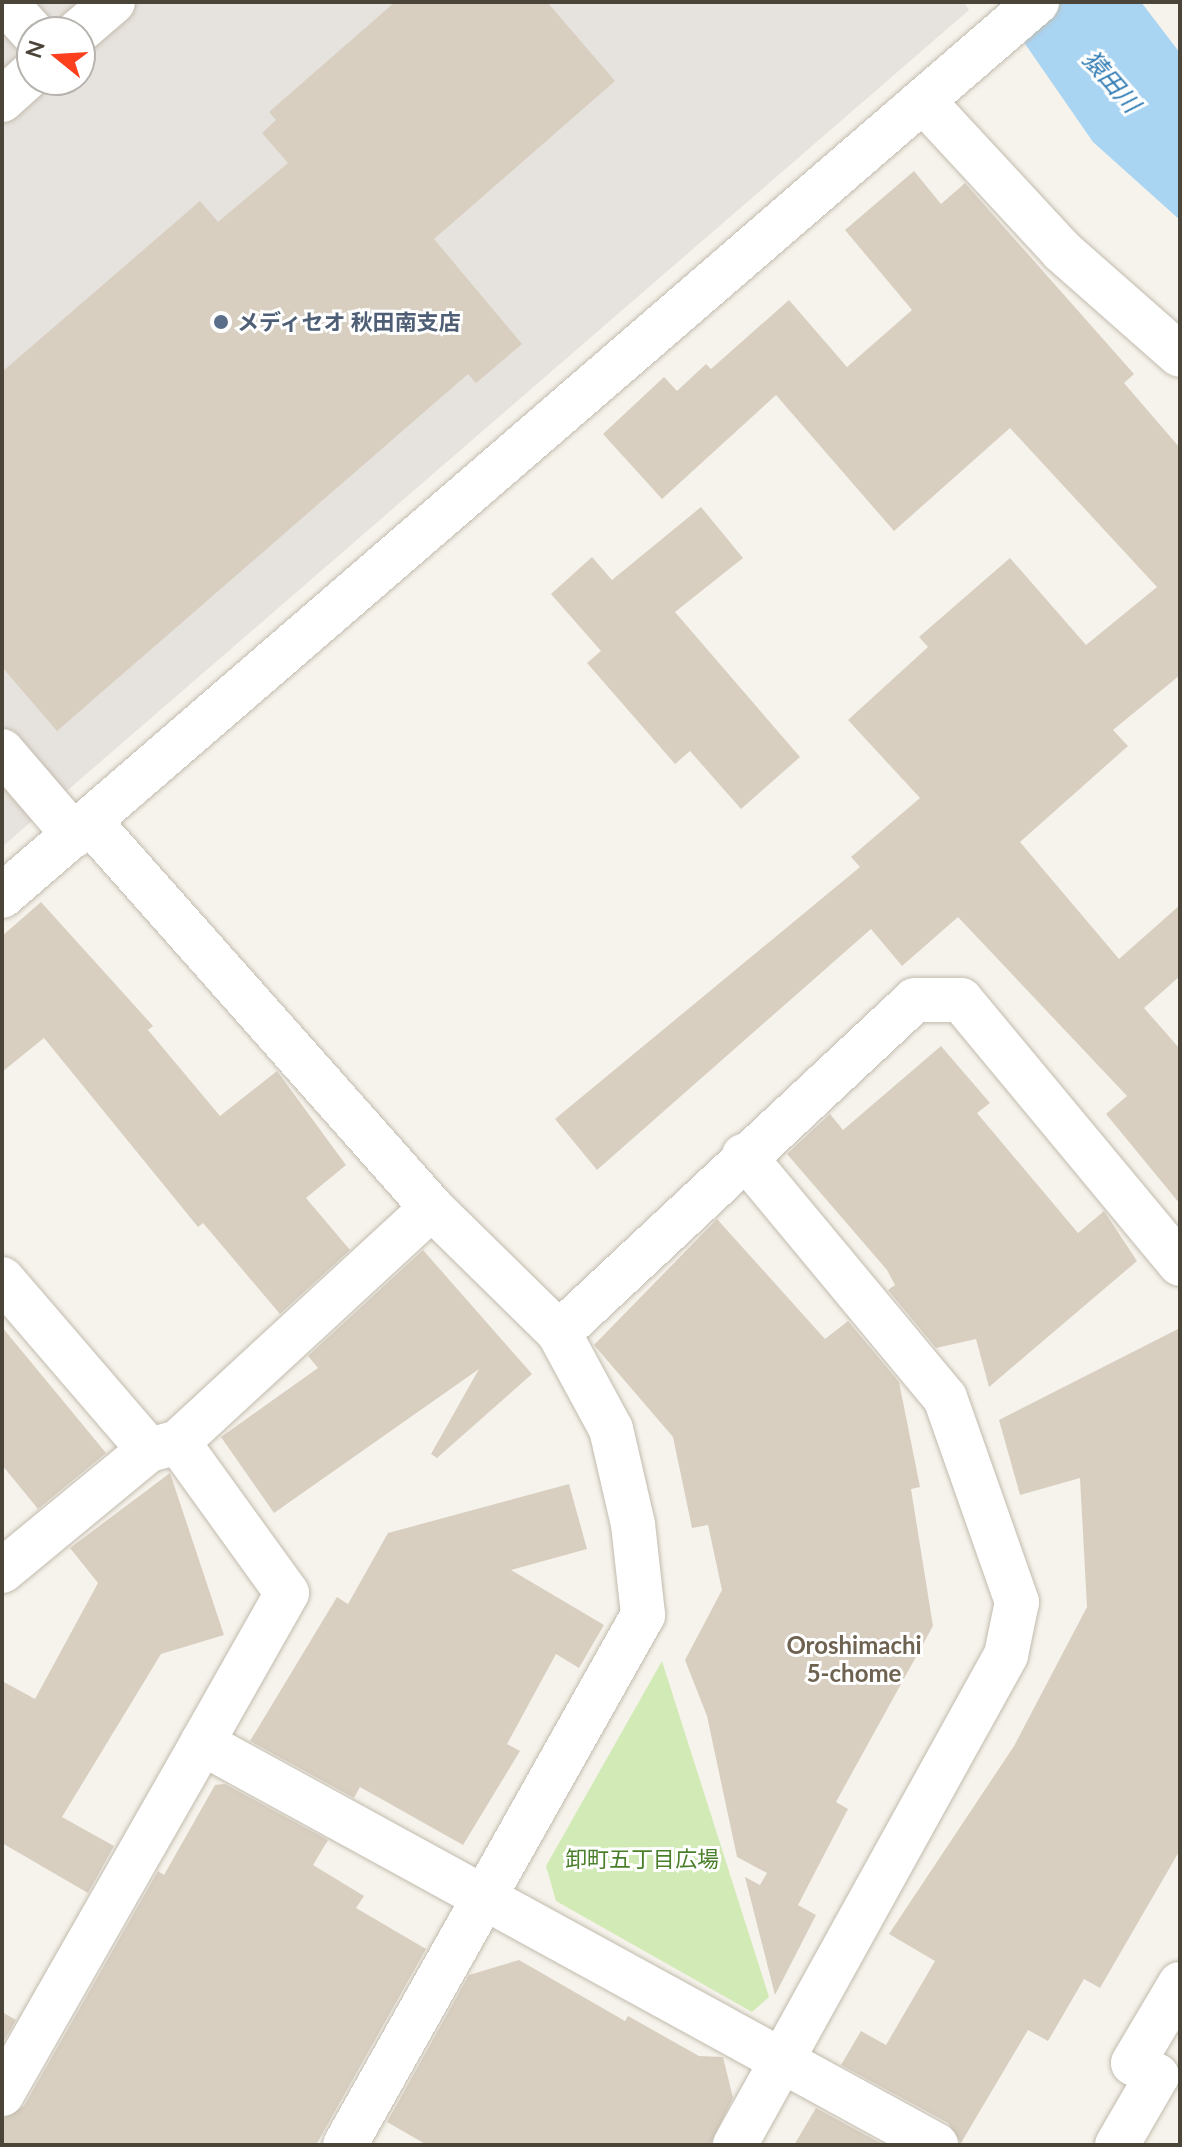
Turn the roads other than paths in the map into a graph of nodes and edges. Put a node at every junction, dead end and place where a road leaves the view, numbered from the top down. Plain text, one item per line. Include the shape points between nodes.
1 (113, 2) edge
2 (1037, 2) edge
3 (96, 17) edge
4 (926, 104) junction
5 (1180, 355) edge
6 (2, 751) edge
7 (82, 828) junction
8 (2, 896) edge
9 (744, 1156) junction
10 (432, 1208) junction
11 (1180, 1264) edge
12 (2, 1279) edge
13 (559, 1333) junction
14 (164, 1446) junction
15 (2, 1571) edge
16 (202, 1743) junction
17 (488, 1899) junction
18 (1180, 1984) edge
19 (782, 2061) junction
20 (2, 2094) edge
21 (345, 2145) edge
22 (735, 2145) edge
23 (936, 2145) edge
24 (1117, 2145) edge

1 - 3 street
2 - 4 street
4 - 5 street via 1062,251
4 - 7 street
6 - 7 street
7 - 8 street
7 - 10 street
9 - 11 street via 915,1000 961,1000
9 - 13 street
9 - 19 street via 945,1398 1017,1602 1006,1655
10 - 13 street
10 - 14 street
12 - 14 street
13 - 17 street via 611,1429 643,1615
14 - 15 street
14 - 16 street via 287,1593
16 - 17 street
16 - 20 street
17 - 19 street
17 - 21 street
18 - 24 street via 1133,2063 1157,2076
19 - 22 street
19 - 23 street

